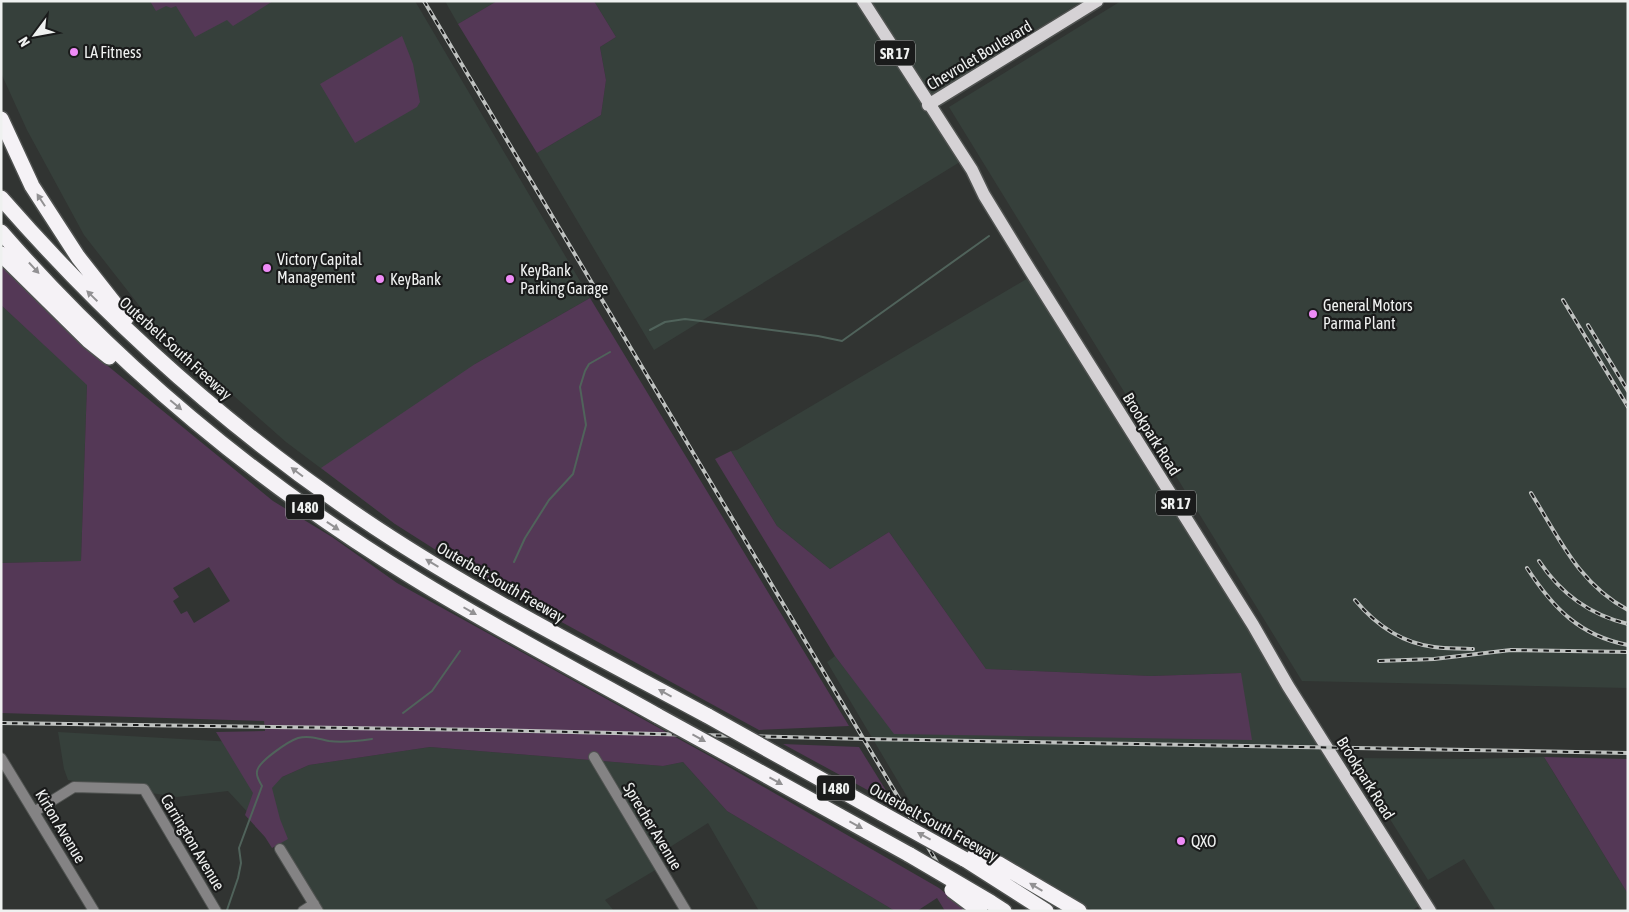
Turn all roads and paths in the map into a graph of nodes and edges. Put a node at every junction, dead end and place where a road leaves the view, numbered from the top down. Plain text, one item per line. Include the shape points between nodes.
1 (863, 1) edge
2 (1097, 1) edge
3 (928, 105) junction
4 (1, 119) edge
5 (1, 198) edge
6 (1, 232) edge
7 (1, 254) edge
8 (139, 342) junction
9 (151, 383) junction
10 (594, 757) dead end
11 (1, 758) edge
12 (34, 812) junction
13 (280, 850) dead end
14 (964, 859) junction
15 (985, 906) edge
16 (316, 907) edge
17 (94, 911) edge
18 (216, 911) edge
19 (303, 911) edge
20 (686, 911) edge
21 (1004, 911) edge
22 (1046, 911) edge
23 (1079, 911) edge
24 (1430, 911) edge

1 - 3 main road, Brookpark Road / SR 17
2 - 3 main road, Chevrolet Boulevard
3 - 24 main road, Brookpark Road / SR 17 via 972,170 1030,270
8 -> 4 highway via 131,324 78,257 32,186
8 -> 5 highway, Outerbelt South Freeway / I 480
6 -> 9 highway, I 480 via 82,318
7 - 9 highway via 89,341 114,361
14 -> 8 highway, Outerbelt South Freeway / I 480, bridge via 479,590 376,528 257,442
9 -> 15 highway, I 480, bridge via 261,475 450,600 908,854 938,879
10 - 20 street, Sprecher Avenue
11 - 12 street, Kirton Avenue
12 - 17 street, Kirton Avenue
12 - 18 street, Carrington Avenue via 74,787 144,790
13 - 16 street
14 - 22 highway, Outerbelt South Freeway / I 480
23 -> 14 highway via 999,864 980,858
15 - 21 highway
16 - 19 street

